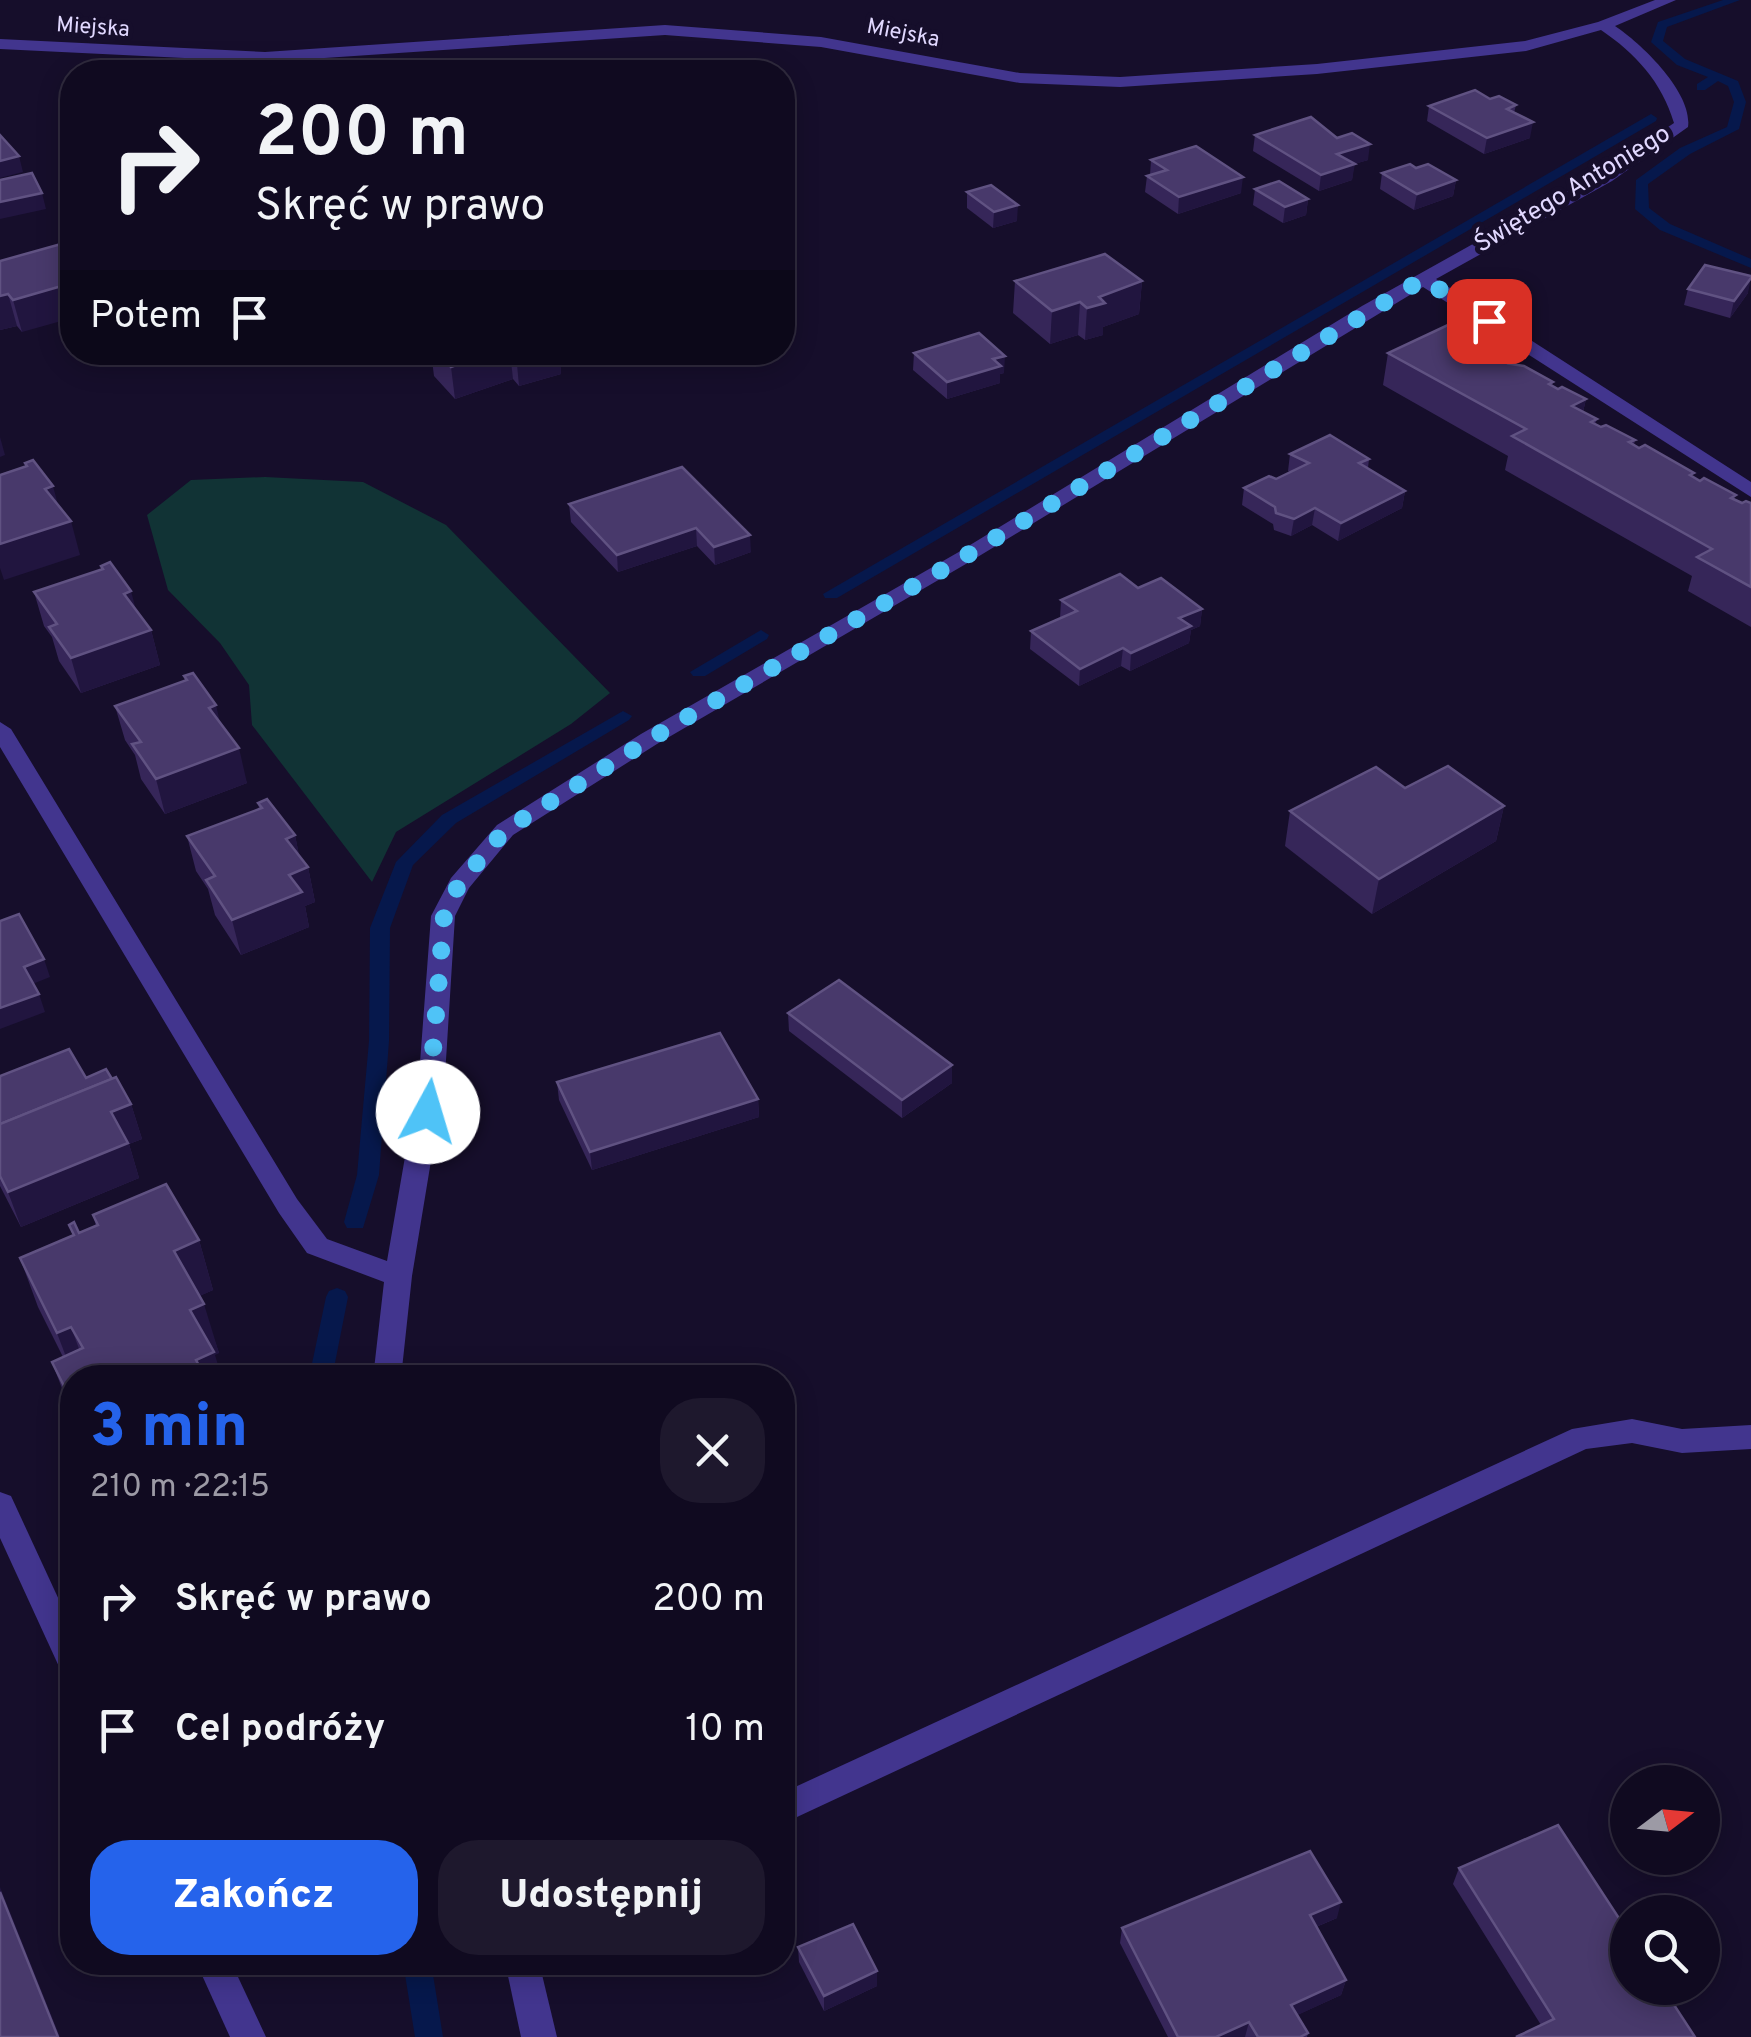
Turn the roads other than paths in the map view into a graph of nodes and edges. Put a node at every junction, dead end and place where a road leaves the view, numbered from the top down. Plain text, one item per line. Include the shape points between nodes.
1 (1668, 0) edge
2 (1603, 25) junction
3 (0, 44) edge
4 (1423, 279) junction
5 (1751, 491) edge
6 (0, 729) edge
7 (398, 1276) junction
8 (388, 1365) edge
9 (1751, 1437) edge
10 (0, 1505) edge
11 (60, 1635) edge
12 (795, 1803) edge
13 (219, 1975) edge
14 (525, 1975) edge
15 (248, 2037) edge
16 (539, 2037) edge

1 - 2 street, Miejska
2 - 3 street, Miejska via 1486,52 1120,82 1020,78 821,42 665,30 265,56
2 - 4 street, Świętego Antoniego via 1645,59 1673,98 1682,124 1606,177
4 - 5 street
4 - 7 street, Świętego Antoniego via 505,830 468,872 444,916 432,1076
6 - 7 street via 317,1246
7 - 8 street, Świętego Antoniego
9 - 12 street via 1682,1440 1632,1430 1582,1438
10 - 11 street
13 - 15 street
14 - 16 street

